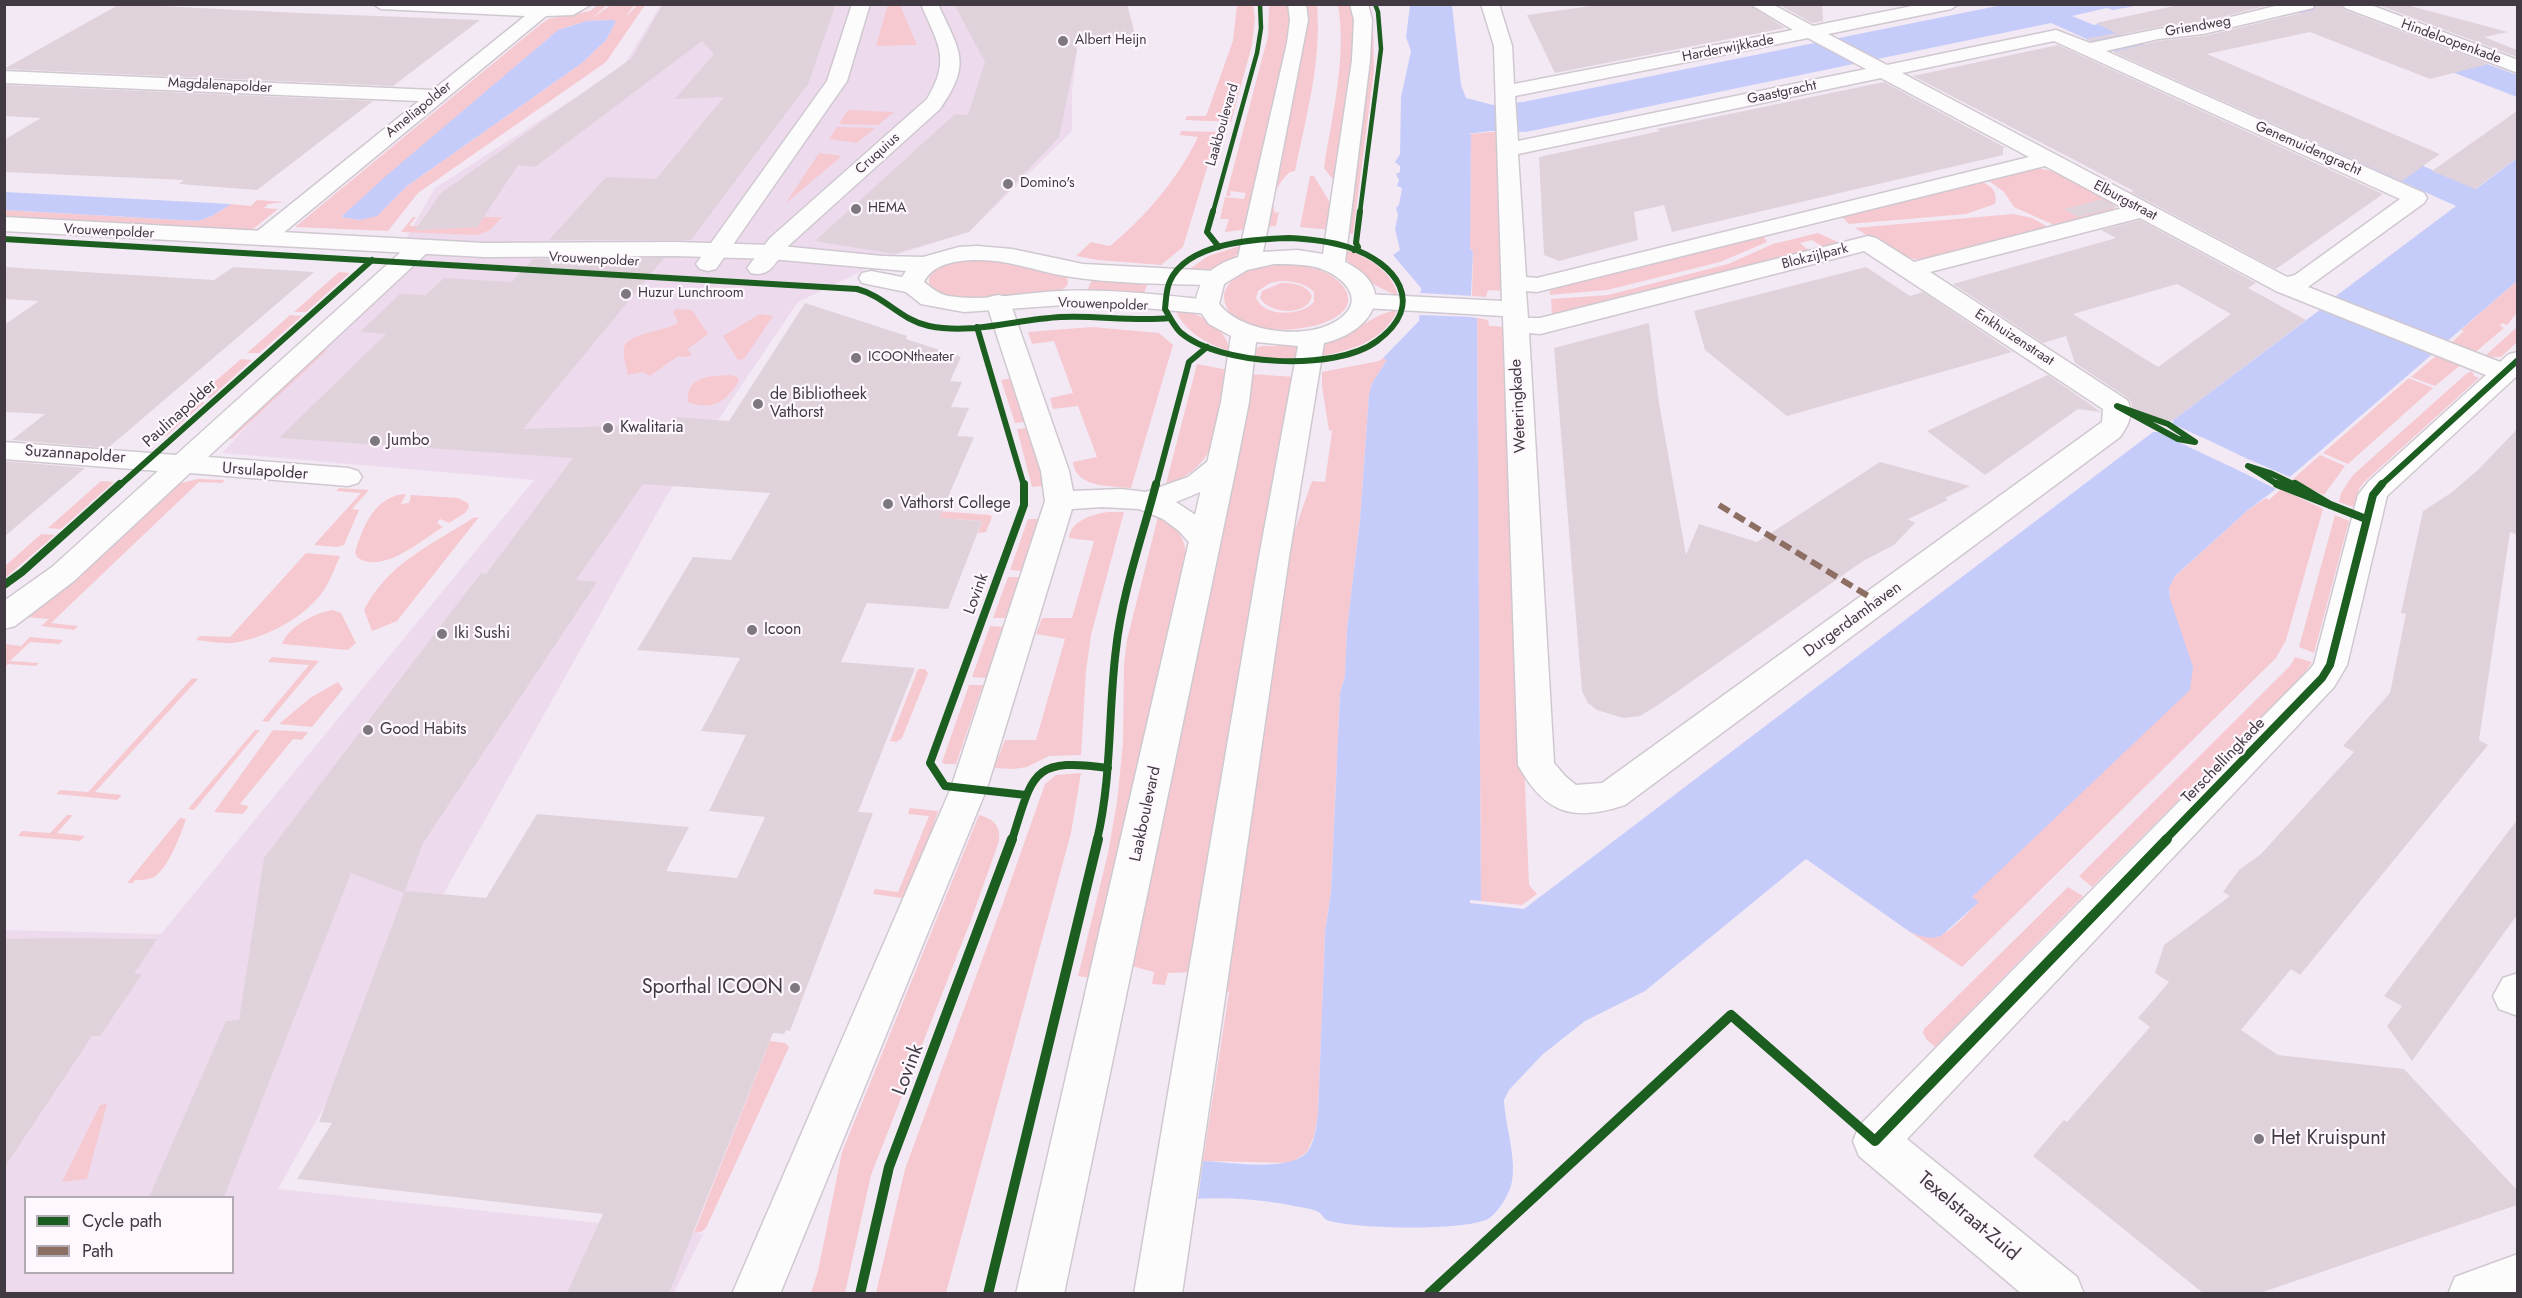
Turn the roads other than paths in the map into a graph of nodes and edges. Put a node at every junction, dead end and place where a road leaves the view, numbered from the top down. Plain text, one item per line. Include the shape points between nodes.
1 (381, 4) edge
2 (584, 4) edge
3 (861, 4) edge
4 (928, 4) edge
5 (1297, 4) edge
6 (1359, 4) edge
7 (1490, 4) edge
8 (1758, 4) edge
9 (1951, 4) edge
10 (2307, 4) edge
11 (2351, 4) edge
12 (542, 11) junction
13 (1810, 33) junction
14 (2056, 35) joint
15 (2094, 48) junction
16 (2517, 67) edge
17 (1884, 71) junction
18 (4, 77) edge
19 (436, 96) junction
20 (1507, 118) junction
21 (2049, 159) junction
22 (2143, 210) junction
23 (4, 224) edge
24 (263, 238) junction
25 (420, 247) junction
26 (713, 257) junction
27 (765, 260) junction
28 (1249, 261) junction
29 (926, 264) junction
30 (1334, 266) junction
31 (1910, 270) junction
32 (1080, 271) junction
33 (1216, 278) junction
34 (1514, 284) junction
35 (914, 286) junction
36 (2285, 286) junction
37 (1064, 298) junction
38 (1365, 301) junction
39 (998, 302) junction
40 (1209, 308) junction
41 (1515, 317) junction
42 (1244, 333) junction
43 (1312, 338) junction
44 (2511, 367) edge
45 (2117, 406) joint
46 (4, 450) edge
47 (1223, 463) junction
48 (181, 466) junction
49 (348, 477) dead end
50 (1060, 501) junction
51 (1151, 501) junction
52 (1205, 541) junction
53 (4, 618) edge
54 (1565, 798) joint
55 (2517, 991) edge
56 (2517, 998) edge
57 (1875, 1141) joint
58 (2517, 1278) edge
59 (756, 1293) edge
60 (1040, 1293) edge
61 (1158, 1293) edge
62 (2060, 1293) edge
63 (2472, 1293) edge

1 - 12 street
2 - 12 street via 567,11
3 - 26 street via 837,81
4 - 27 street, Cruquius via 952,60 940,96 778,243
5 - 28 street via 1296,43
6 - 30 street via 1363,20 1361,60
7 - 20 street, Weteringkade via 1503,46
8 - 13 street, Elburgstraat
9 - 13 street, Harderwijkkade
10 - 15 street, Griendweg via 2203,29
11 - 16 street, Hindeloopenkade
12 - 19 street, Ameliapolder
13 - 17 street, Elburgstraat
13 - 20 street, Harderwijkkade via 1517,90
14 - 15 street, Genemuidengracht
14 - 17 street, Gaastgracht
15 - 36 street, Genemuidengracht via 2416,198 2304,280
17 - 20 street, Gaastgracht via 1523,148
17 - 21 street, Elburgstraat
18 - 19 street, Magdalenapolder
19 - 24 street, Ameliapolder
20 - 34 street, Weteringkade
21 - 22 street, Elburgstraat
21 - 34 street via 1537,285
22 - 31 street
22 - 36 street, Elburgstraat
23 - 24 street, Vrouwenpolder
24 - 25 street, Vrouwenpolder
25 - 26 street, Vrouwenpolder
25 - 48 street
26 - 27 street, Vrouwenpolder
27 - 29 street, Vrouwenpolder
27 - 35 street, Vrouwenpolder
28 - 30 street via 1299,257
28 - 33 street
29 - 32 street, Vrouwenpolder via 956,254 995,252
29 - 35 street via 913,279
30 - 38 street via 1361,286
31 - 41 street, Blokzijlpark via 1868,243 1540,326
31 - 45 street, Enkhuizenstraat
32 - 33 street, Vrouwenpolder
32 - 37 street, Vrouwenpolder via 1077,288
33 - 40 street via 1207,292
34 - 41 street, Weteringkade
35 - 39 street, Vrouwenpolder via 930,299 946,303
36 - 44 street, Elburgstraat via 2406,336
37 - 39 street, Vrouwenpolder
37 - 40 street, Vrouwenpolder via 1123,299
38 - 41 street, Blokzijlpark via 1474,307
38 - 43 street via 1352,321
39 - 50 street via 1055,471
40 - 42 street via 1227,326
41 - 54 street, Weteringkade via 1536,765 1554,791
42 - 43 street via 1281,340
42 - 47 street, Laakboulevard
43 - 61 street
44 - 57 street, Terschellingkade via 2373,495 2330,664 2322,678
45 - 54 street, Durgerdamhaven via 2110,430 1612,795 1587,800
46 - 48 street, Suzannapolder
47 - 51 street via 1198,483
47 - 52 street, Laakboulevard
48 - 49 street, Ursulapolder
48 - 53 street via 63,574
50 - 51 street via 1107,497
50 - 59 street via 969,788
51 - 52 street via 1186,519
52 - 60 street, Laakboulevard
55 - 56 street
57 - 62 street, Texelstraat-Zuid
58 - 63 street

